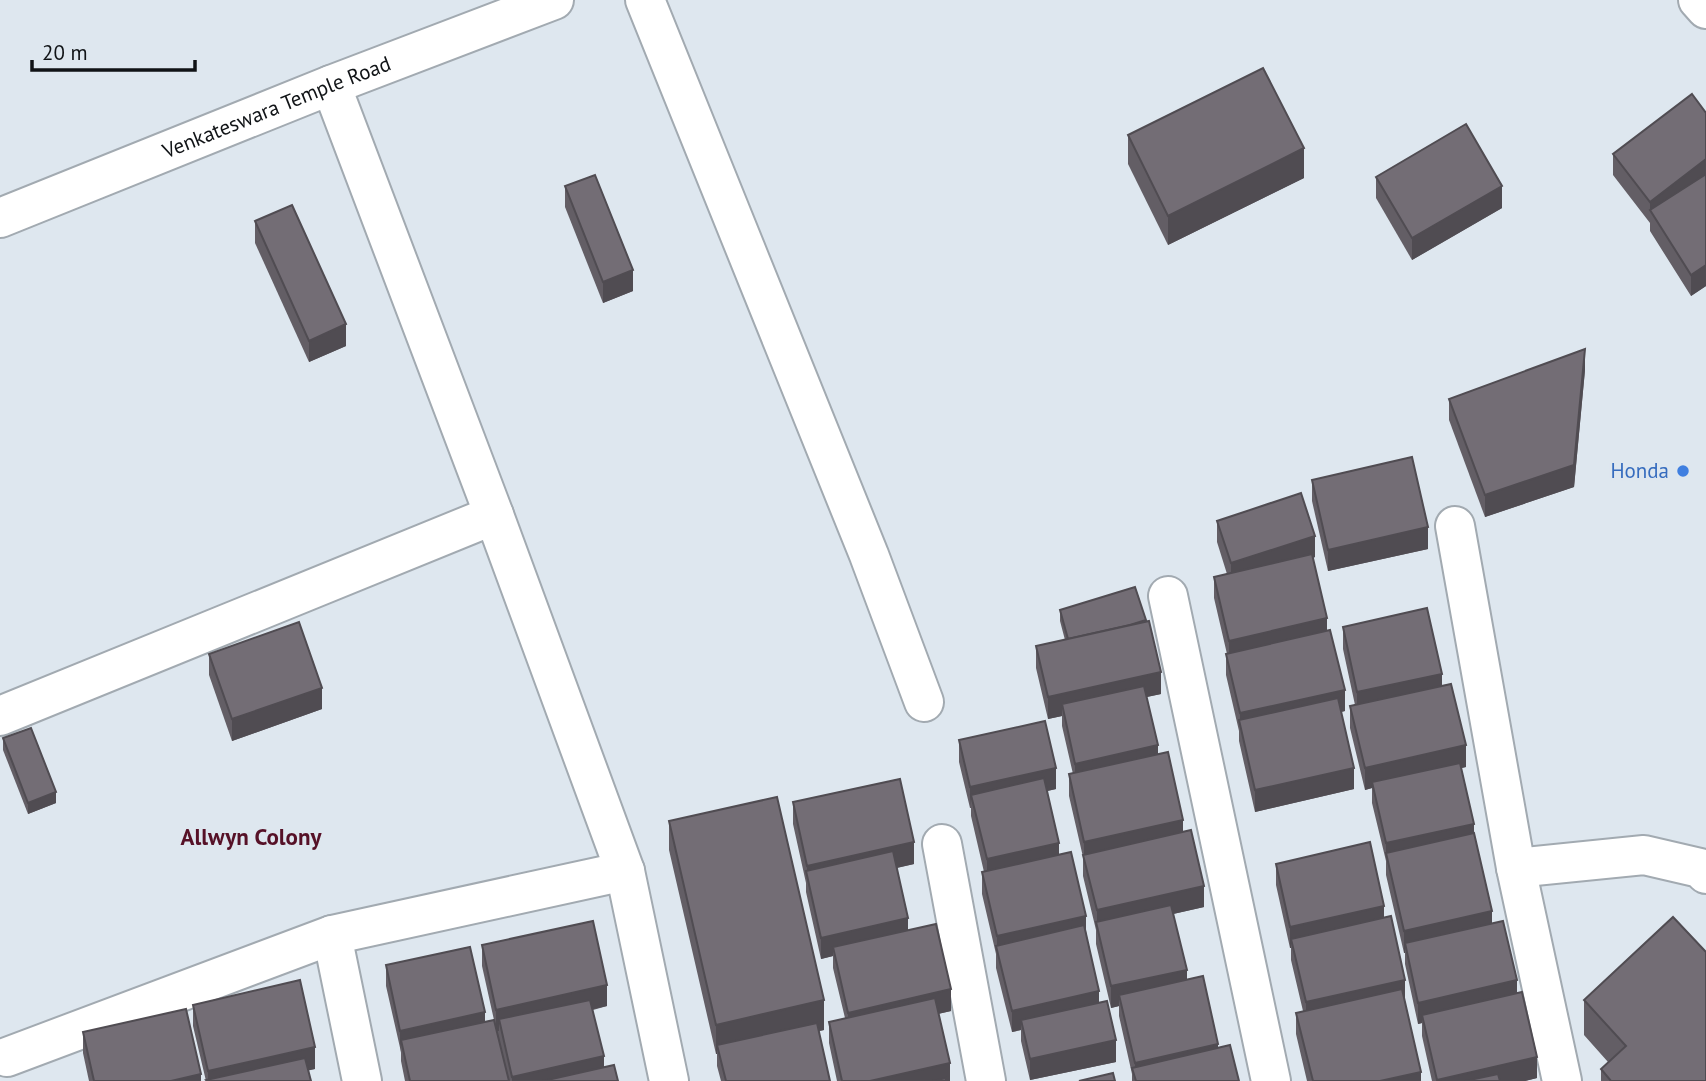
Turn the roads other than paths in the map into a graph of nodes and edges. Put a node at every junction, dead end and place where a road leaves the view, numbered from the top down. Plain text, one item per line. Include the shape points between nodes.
1 (554, 0) edge
2 (645, 0) edge
3 (1698, 0) edge
4 (1706, 9) edge
5 (331, 85) junction
6 (0, 218) edge
7 (494, 515) junction
8 (1455, 526) dead end
9 (1168, 596) dead end
10 (924, 702) dead end
11 (0, 716) edge
12 (942, 844) dead end
13 (1516, 868) junction
14 (625, 870) junction
15 (1706, 874) edge
16 (332, 935) junction
17 (7, 1060) edge
18 (362, 1081) edge
19 (669, 1081) edge
20 (986, 1081) edge
21 (1271, 1081) edge
22 (1562, 1081) edge

1 - 5 main road, Venkateswara Temple Road
2 - 10 main road
3 - 4 main road
5 - 6 main road, Venkateswara Temple Road
5 - 7 main road
7 - 11 main road
7 - 14 main road
8 - 13 main road
9 - 21 main road
12 - 20 main road
13 - 15 main road via 1644,855 1700,868
13 - 22 main road
14 - 16 main road
14 - 19 main road
16 - 17 main road
16 - 18 main road

